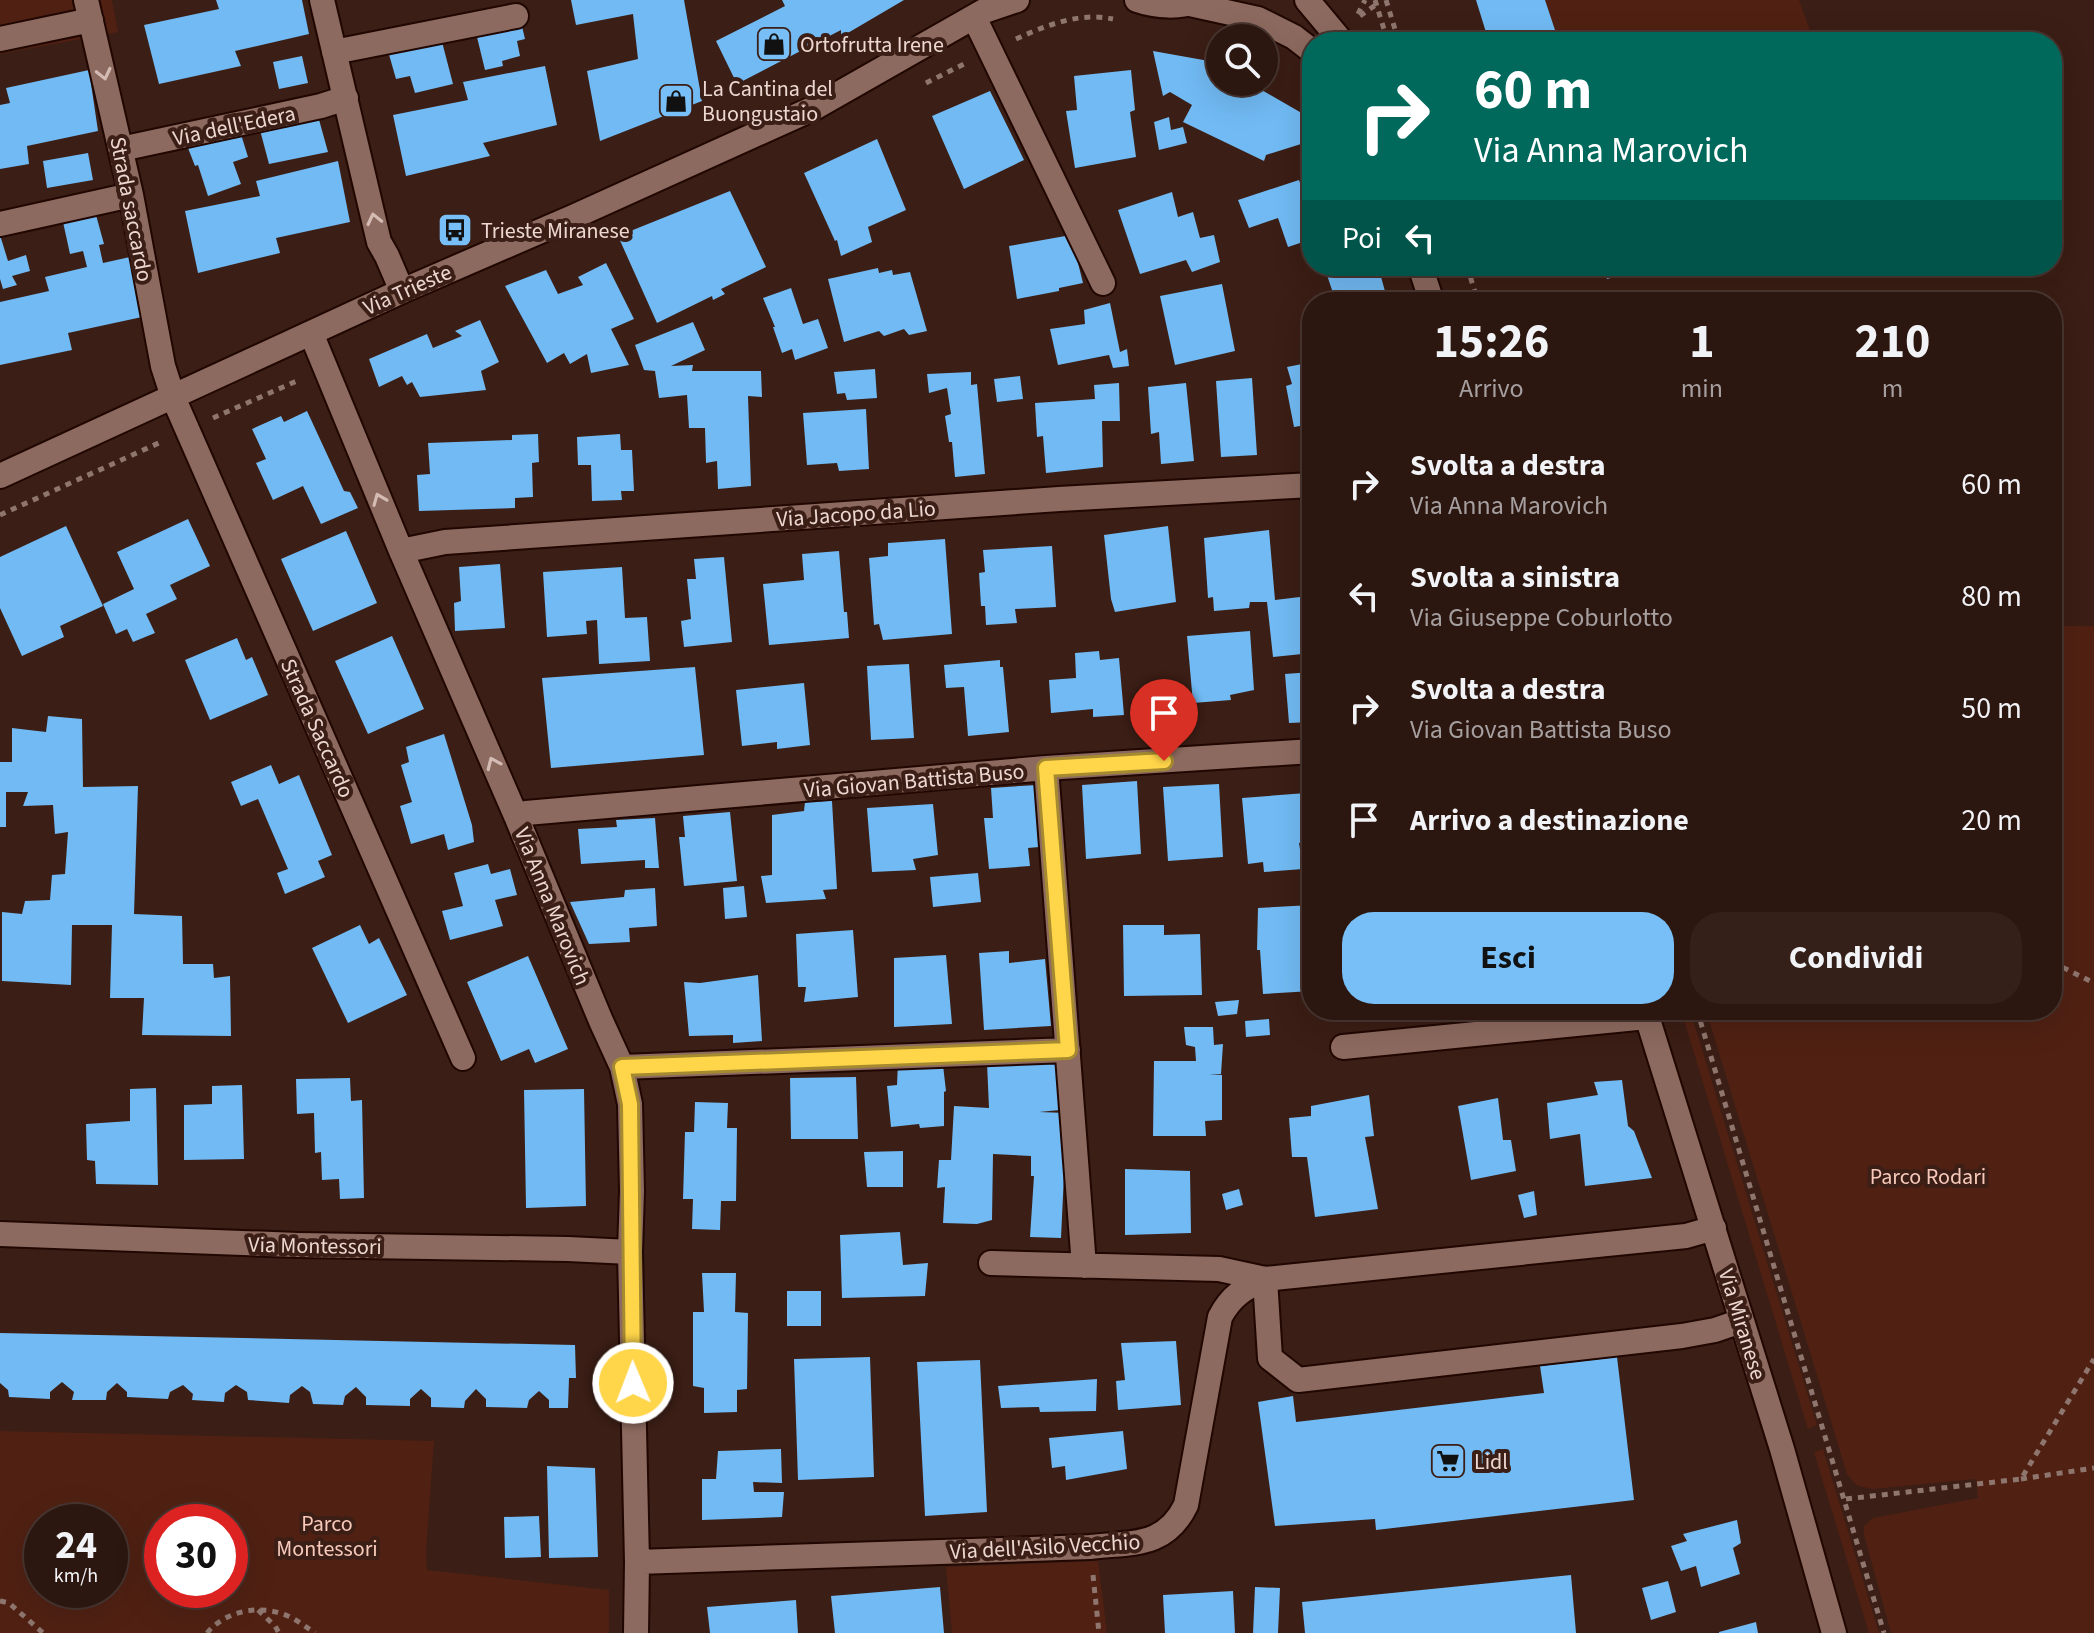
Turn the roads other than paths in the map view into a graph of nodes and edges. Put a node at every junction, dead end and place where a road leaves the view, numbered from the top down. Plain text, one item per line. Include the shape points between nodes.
1 (322, 0) edge
2 (1017, 0) edge
3 (1137, 0) edge
4 (1307, 0) edge
5 (1195, 2) edge
6 (984, 9) edge
7 (89, 10) edge
8 (516, 16) dead end
9 (1334, 32) edge
10 (0, 39) edge
11 (1302, 43) edge
12 (334, 52) junction
13 (346, 98) junction
14 (121, 149) junction
15 (131, 195) junction
16 (0, 224) edge
17 (1103, 283) dead end
18 (402, 291) junction
19 (311, 333) junction
20 (173, 397) junction
21 (0, 476) edge
22 (1302, 486) edge
23 (401, 551) junction
24 (1302, 752) edge
25 (1046, 768) junction
26 (516, 816) junction
27 (1591, 1020) edge
28 (1648, 1020) edge
29 (1343, 1047) dead end
30 (1068, 1050) junction
31 (463, 1058) dead end
32 (622, 1067) junction
33 (1714, 1228) junction
34 (0, 1234) edge
35 (630, 1252) junction
36 (991, 1263) dead end
37 (1084, 1266) junction
38 (1265, 1279) junction
39 (1741, 1321) junction
40 (637, 1562) junction
41 (636, 1633) edge
42 (1834, 1633) edge

1 - 12 street
2 - 6 street, Via Trieste
3 - 5 street via 1166,6
4 - 9 street
5 - 11 street via 1258,19
6 - 17 street
6 - 18 street, Via Trieste via 812,109
7 - 10 street, Strada saccardo
7 -> 14 street, Strada saccardo
8 - 12 street
12 - 13 street
13 - 14 street, Via dell'Edera
18 -> 13 street via 379,242
14 - 15 street, Strada saccardo
15 - 16 street
15 - 20 street, Strada saccardo
18 - 19 street, Via Trieste
19 - 20 street, Via Trieste
23 -> 19 street, Via Anna Marovich
20 - 21 street, Via Trieste
20 - 31 street, Strada Saccardo
22 - 23 street, Via Jacopo da Lio via 445,542
26 -> 23 street, Via Anna Marovich
24 - 25 street, Via Giovan Battista Buso
25 - 26 street, Via Giovan Battista Buso
25 - 30 street
26 - 32 street, Via Anna Marovich
27 - 29 street, Via Miranese
28 - 33 street, Via Miranese
30 - 32 street
30 - 37 street
32 - 35 street, Via Anna Marovich via 630,1104
33 - 38 street, Via dell'Asilo Vecchio via 1686,1236
33 - 39 street, Via Miranese
34 - 35 street, Via Montessori
35 - 40 street, Via Anna Marovich
36 - 37 street, Via dell'Asilo Vecchio
37 - 38 street, Via dell'Asilo Vecchio via 1219,1269
38 - 39 street via 1270,1358 1298,1380 1682,1336
38 - 40 street, Via dell'Asilo Vecchio via 1246,1287 1220,1317 1189,1494 1180,1517 1153,1539 1090,1547
39 - 42 street, Via Miranese
40 - 41 street, Via Anna Marovich

